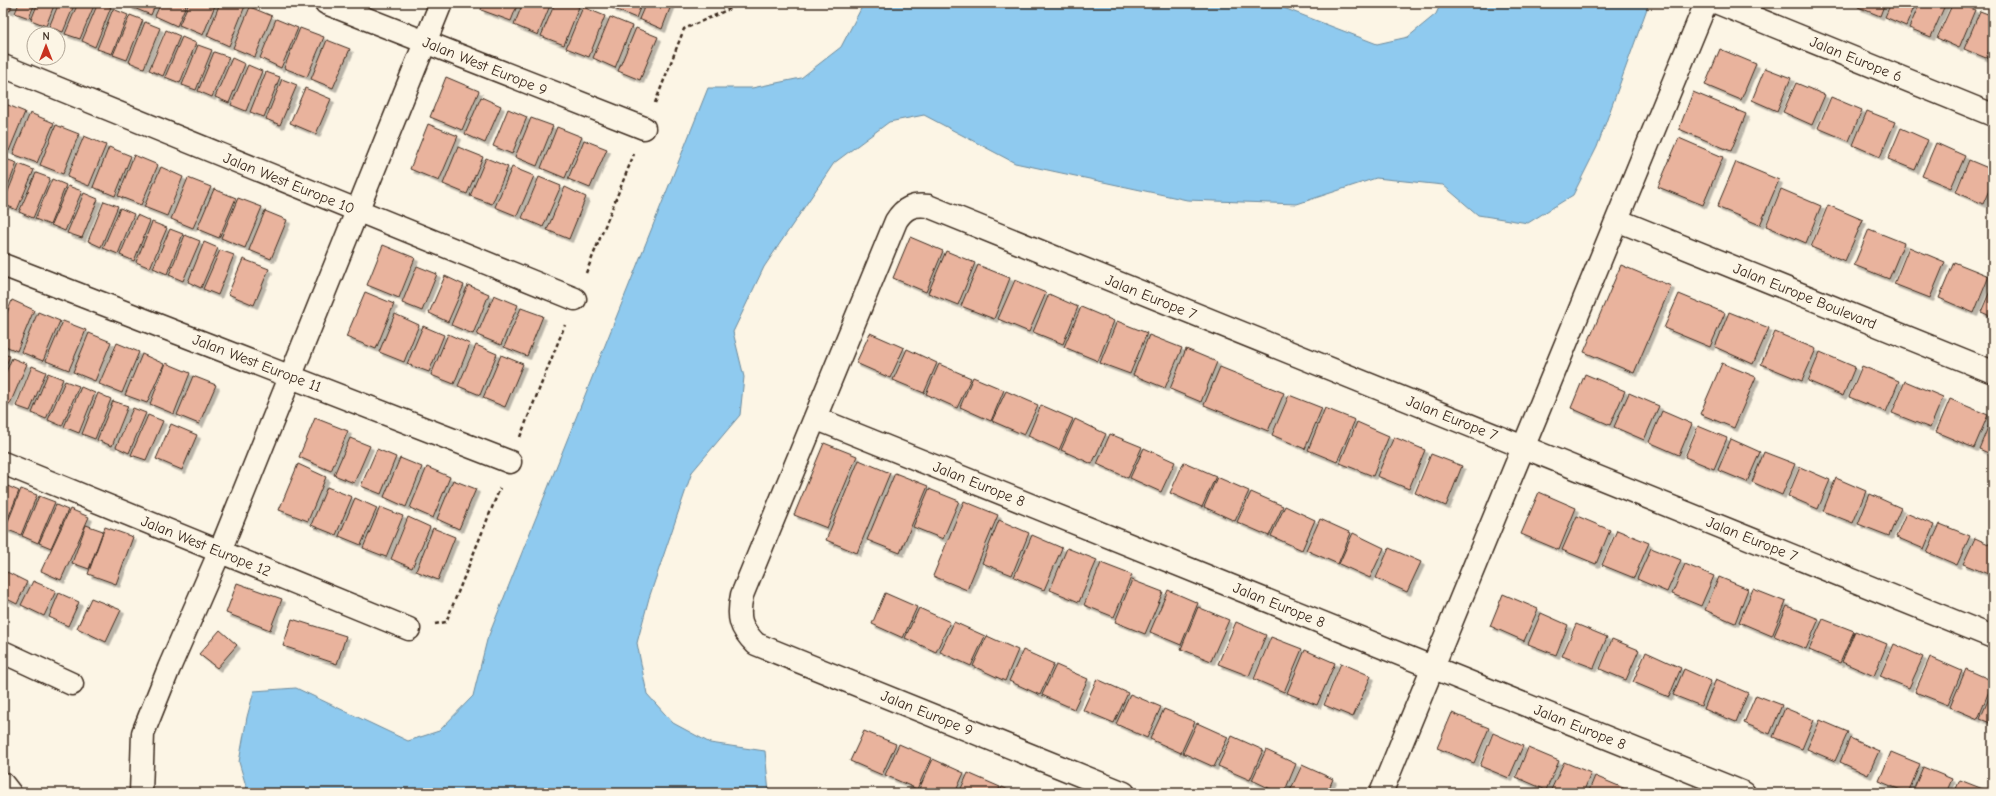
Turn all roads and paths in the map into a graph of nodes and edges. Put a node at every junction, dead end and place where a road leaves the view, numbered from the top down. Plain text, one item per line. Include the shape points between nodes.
1 (326, 3) edge
2 (441, 3) edge
3 (1706, 3) edge
4 (1718, 3) edge
5 (425, 42) junction
6 (3, 66) edge
7 (1993, 114) edge
8 (644, 128) dead end
9 (357, 210) junction
10 (1617, 220) junction
11 (3, 265) edge
12 (575, 299) dead end
13 (1993, 372) edge
14 (290, 376) junction
15 (815, 418) junction
16 (1523, 447) junction
17 (510, 462) dead end
18 (3, 463) edge
19 (220, 551) junction
20 (409, 629) dead end
21 (1993, 637) edge
22 (3, 652) edge
23 (1433, 667) junction
24 (72, 684) dead end
25 (3, 784) edge
26 (10, 793) edge
27 (141, 793) edge
28 (1124, 793) edge
29 (1382, 793) edge
30 (1744, 793) edge

1 - 5 street, Jalan West Europe 9
2 - 5 street
3 - 10 street
4 - 7 street, Jalan Europe 6
5 - 8 street, Jalan West Europe 9
5 - 9 street
6 - 9 street, Jalan West Europe 10
9 - 12 street, Jalan West Europe 10
9 - 14 street
10 - 13 street, Jalan Europe Boulevard
10 - 16 street
11 - 14 street, Jalan West Europe 11
14 - 17 street, Jalan West Europe 11
14 - 19 street
15 - 16 street, Jalan Europe 7 via 896,221 901,213 918,205 928,206
15 - 23 street, Jalan Europe 8
15 - 28 street, Jalan Europe 9 via 742,596 739,608 740,622 747,635 756,644
16 - 21 street, Jalan Europe 7
16 - 23 street
18 - 19 street, Jalan West Europe 12
19 - 20 street, Jalan West Europe 12
19 - 27 street via 143,733
22 - 24 street
23 - 29 street
23 - 30 street, Jalan Europe 8
25 - 26 street

